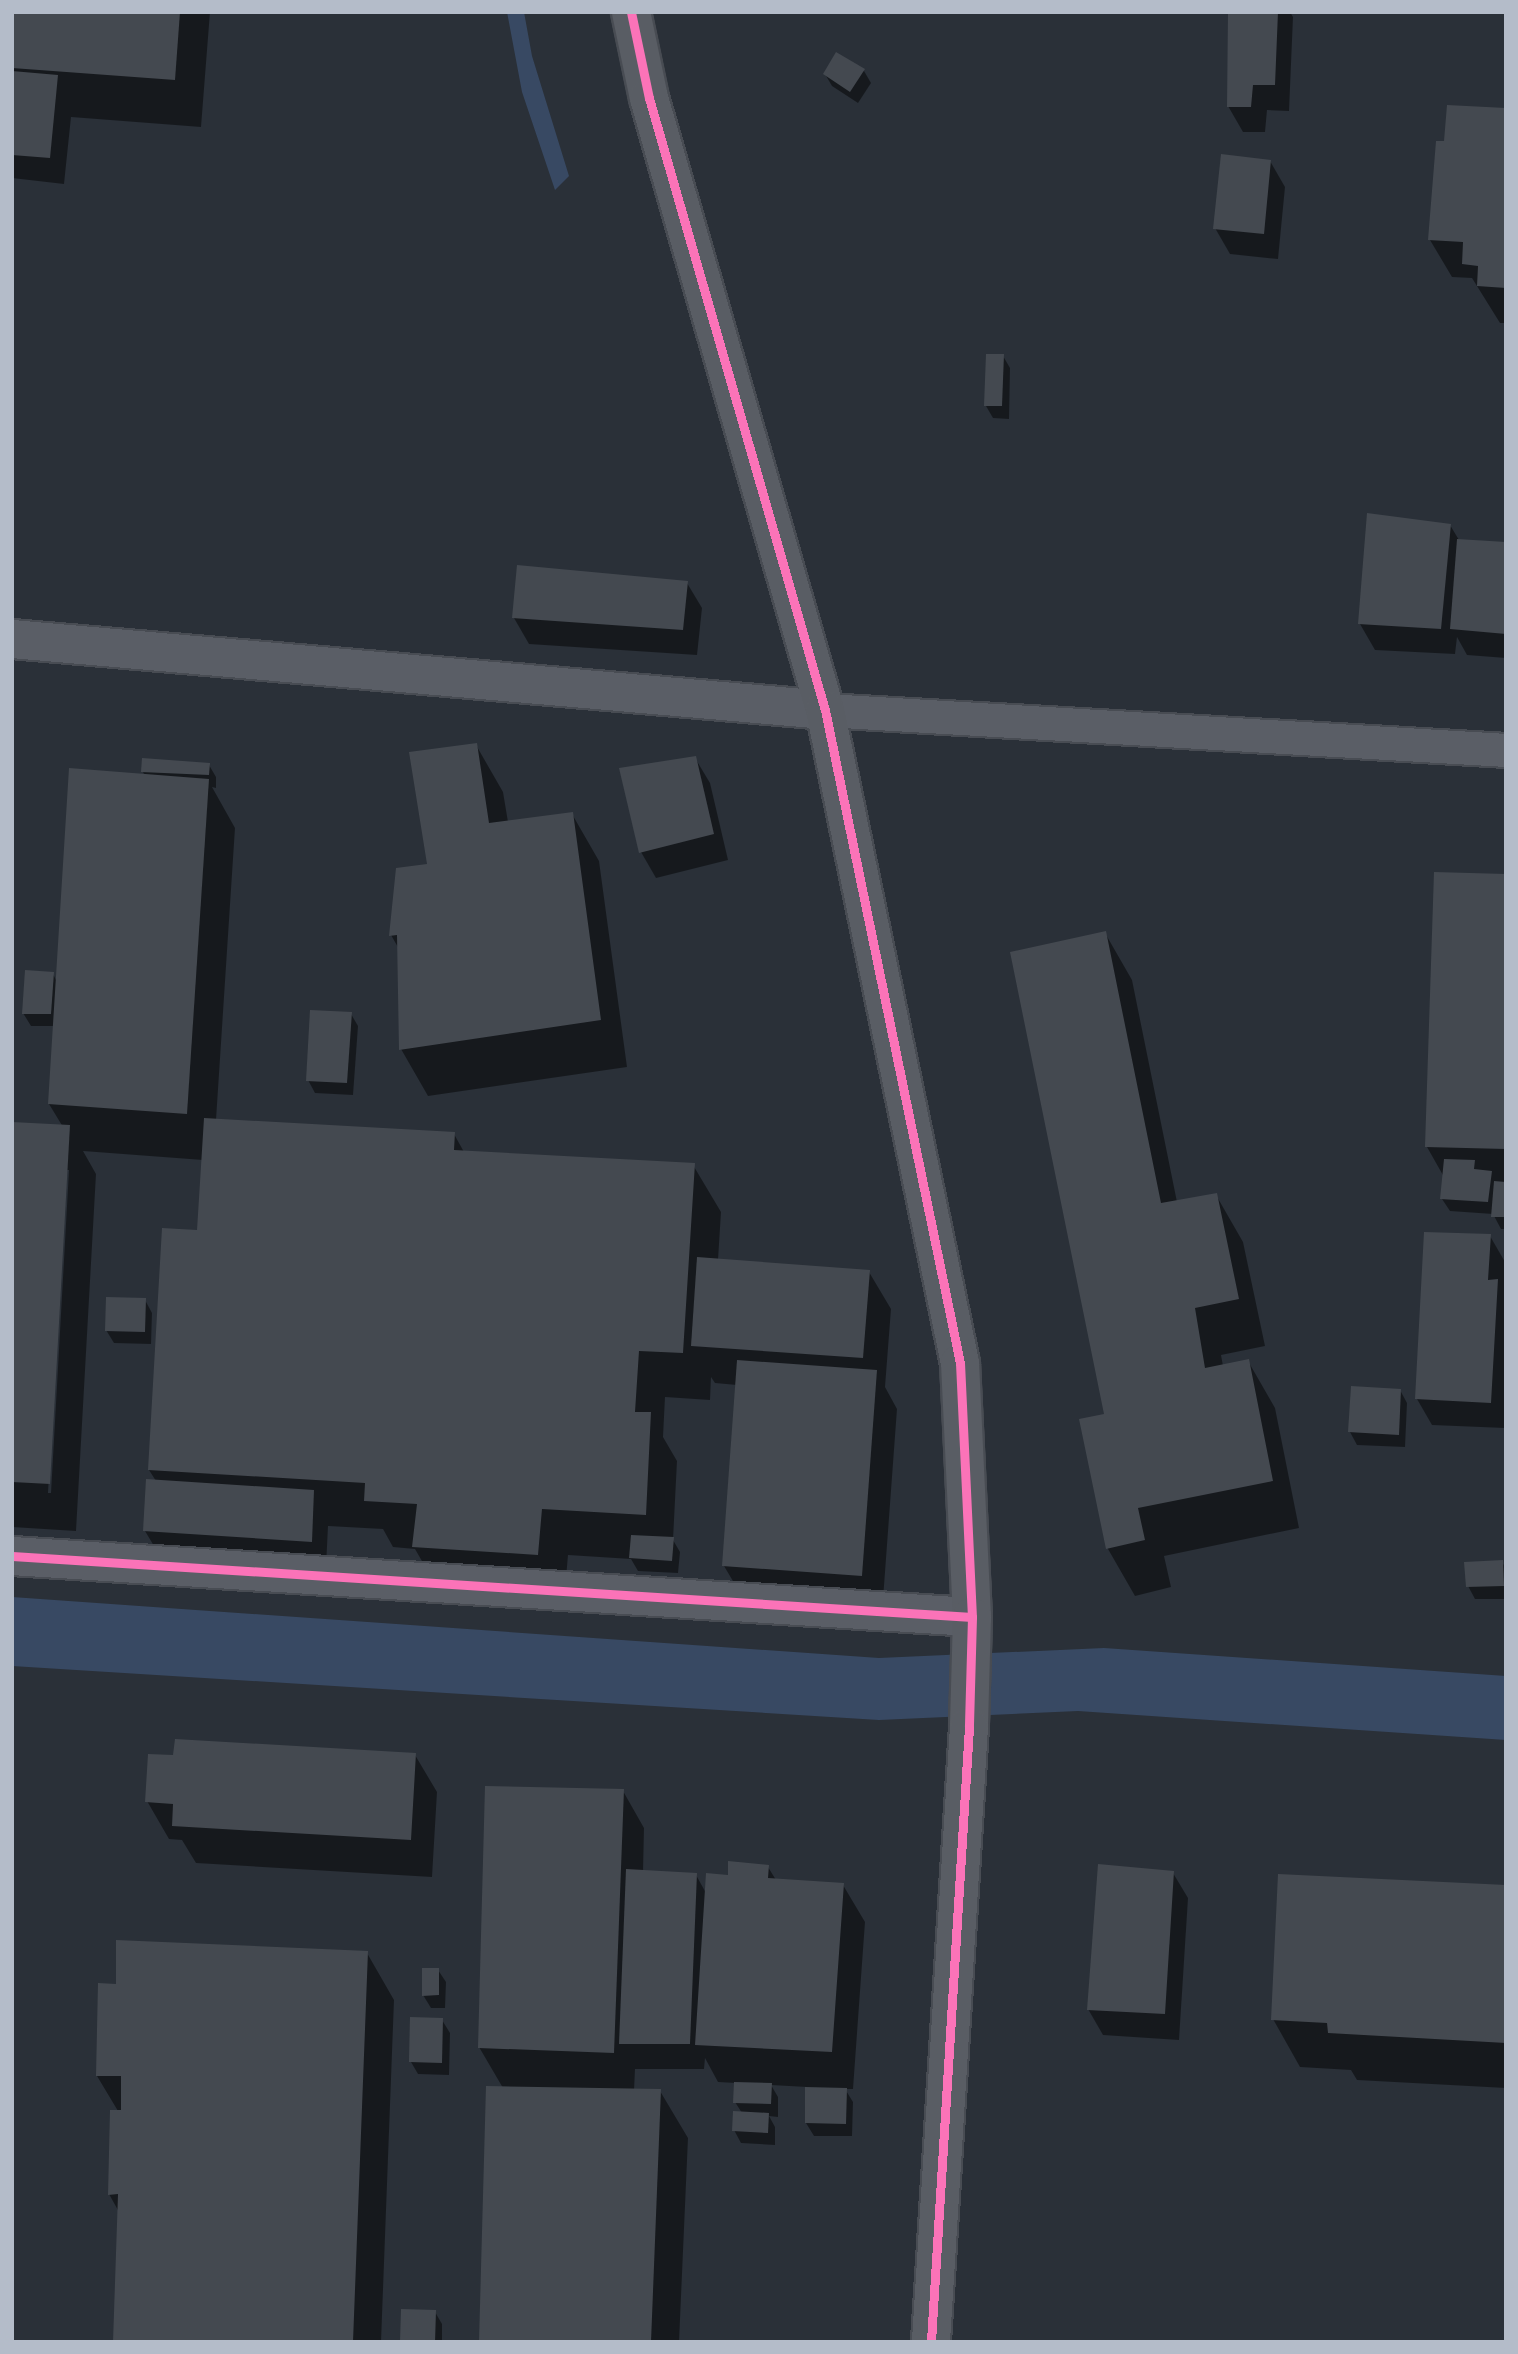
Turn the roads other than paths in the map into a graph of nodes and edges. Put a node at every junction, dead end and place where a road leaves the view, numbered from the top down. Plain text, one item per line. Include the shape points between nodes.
1 (631, 12) edge
2 (12, 639) edge
3 (825, 710) junction
4 (1506, 750) edge
5 (12, 1556) edge
6 (971, 1632) junction
7 (931, 2342) edge

1 - 3 street via 649,98
2 - 3 street
3 - 4 lane
3 - 6 street via 960,1363
5 - 6 street
6 - 7 street

